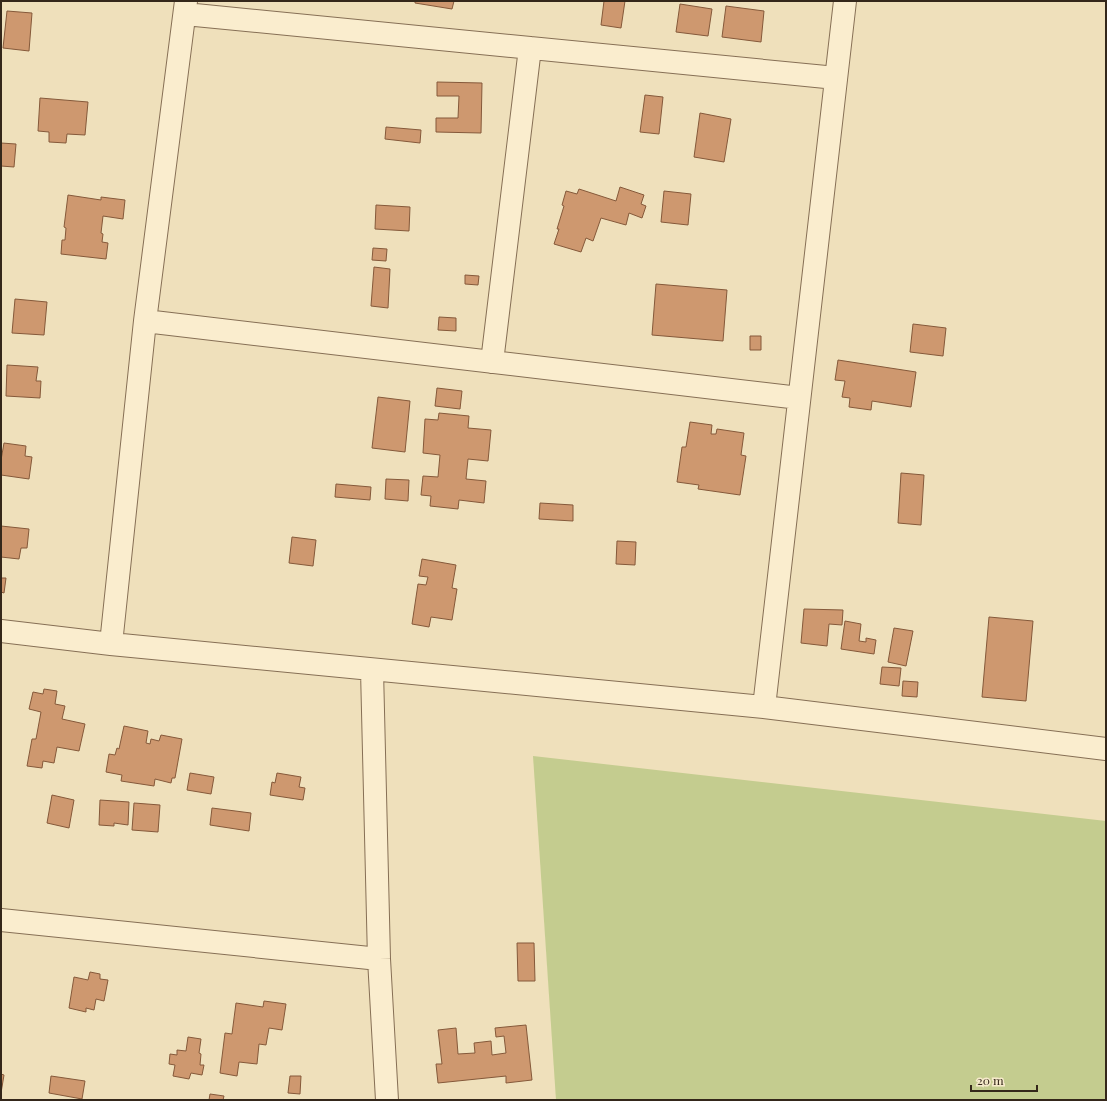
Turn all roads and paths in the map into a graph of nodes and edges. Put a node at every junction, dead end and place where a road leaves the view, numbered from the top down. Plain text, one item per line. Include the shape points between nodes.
1 (845, 1) edge
2 (185, 7) edge
3 (530, 48) junction
4 (836, 78) junction
5 (145, 321) junction
6 (492, 362) junction
7 (799, 398) junction
8 (1, 631) edge
9 (111, 644) junction
10 (372, 670) junction
11 (764, 707) junction
12 (1106, 749) edge
13 (1, 920) edge
14 (379, 959) junction
15 (387, 1100) edge

1 - 4 street
2 - 3 street
2 - 5 street
3 - 4 street
3 - 6 street
4 - 7 street
5 - 6 street
5 - 9 street
6 - 7 street
7 - 11 street
8 - 9 street
9 - 10 street
10 - 11 street
10 - 14 street
11 - 12 street
13 - 14 street
14 - 15 street

